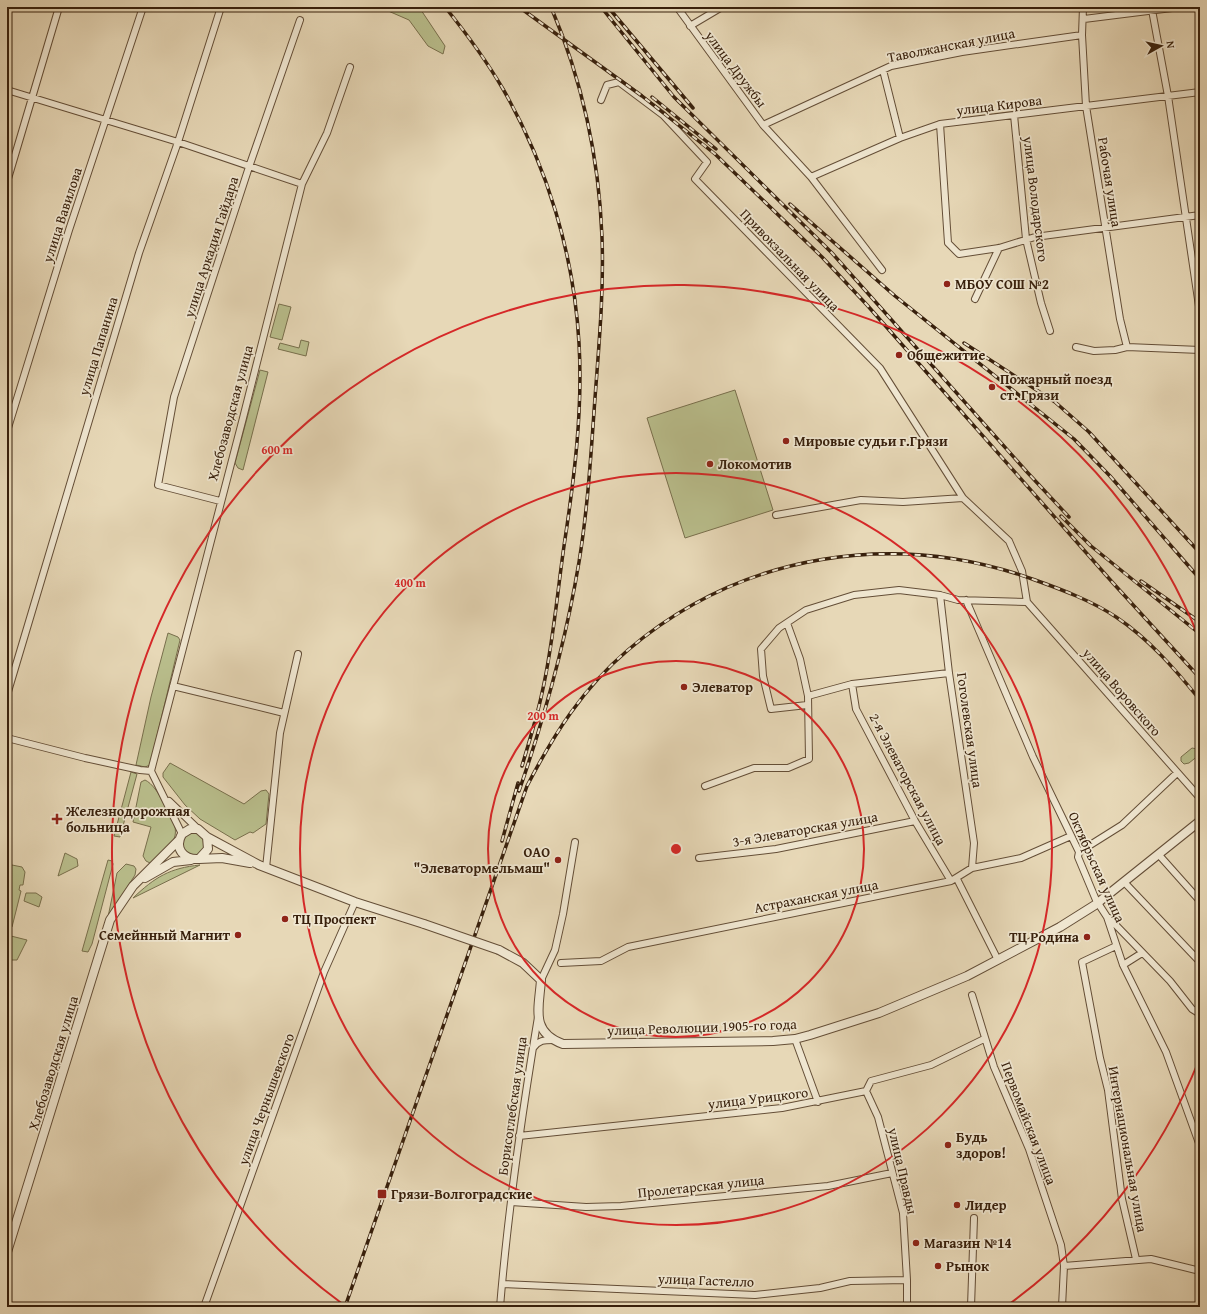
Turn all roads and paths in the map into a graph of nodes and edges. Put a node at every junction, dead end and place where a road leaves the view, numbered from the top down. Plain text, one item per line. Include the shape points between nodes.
1 (59, 7) edge
2 (143, 7) edge
3 (221, 7) edge
4 (677, 7) edge
5 (722, 7) edge
6 (1083, 7) edge
7 (1180, 7) edge
8 (1152, 10) junction
9 (1084, 19) junction
10 (300, 20) dead end
11 (690, 26) junction
12 (1082, 35) junction
13 (350, 67) dead end
14 (883, 70) junction
15 (7, 90) edge
16 (1200, 92) edge
17 (1168, 96) junction
18 (32, 98) junction
19 (602, 100) dead end
20 (1086, 106) junction
21 (1014, 115) junction
22 (105, 120) junction
23 (940, 124) junction
24 (763, 125) junction
25 (900, 138) junction
26 (178, 142) junction
27 (249, 167) junction
28 (810, 177) junction
29 (7, 182) edge
30 (302, 184) junction
31 (1200, 215) edge
32 (1185, 217) junction
33 (1105, 228) junction
34 (1026, 239) junction
35 (1000, 248) junction
36 (882, 270) dead end
37 (975, 299) dead end
38 (1200, 313) edge
39 (1050, 330) dead end
40 (1076, 347) dead end
41 (1127, 347) junction
42 (1200, 350) edge
43 (7, 431) edge
44 (963, 498) junction
45 (220, 501) junction
46 (776, 516) dead end
47 (940, 595) junction
48 (966, 600) junction
49 (1027, 602) junction
50 (787, 623) junction
51 (298, 654) dead end
52 (949, 673) junction
53 (852, 684) junction
54 (173, 686) junction
55 (7, 695) edge
56 (808, 696) junction
57 (808, 705) junction
58 (284, 713) junction
59 (7, 738) edge
60 (151, 771) junction
61 (1177, 773) junction
62 (704, 786) dead end
63 (165, 796) junction
64 (1200, 798) edge
65 (1200, 821) edge
66 (915, 822) junction
67 (198, 829) junction
68 (1071, 836) junction
69 (180, 837) junction
70 (207, 837) junction
71 (575, 842) dead end
72 (1079, 852) junction
73 (1159, 855) junction
74 (699, 858) dead end
75 (196, 859) junction
76 (262, 867) junction
77 (972, 868) junction
78 (954, 880) junction
79 (1125, 883) junction
80 (133, 886) junction
81 (1200, 901) edge
82 (355, 902) junction
83 (1098, 903) junction
84 (1107, 917) junction
85 (1116, 946) junction
86 (1142, 953) junction
87 (998, 960) junction
88 (1200, 962) edge
89 (561, 963) dead end
90 (1123, 964) junction
91 (541, 980) junction
92 (972, 995) dead end
93 (1200, 1014) edge
94 (538, 1017) junction
95 (795, 1039) junction
96 (984, 1039) junction
97 (553, 1040) junction
98 (532, 1050) junction
99 (866, 1091) junction
100 (818, 1102) junction
101 (519, 1136) junction
102 (1200, 1144) edge
103 (892, 1173) junction
104 (511, 1202) junction
105 (974, 1218) dead end
106 (7, 1252) edge
107 (1136, 1259) junction
108 (1064, 1266) junction
109 (1200, 1271) edge
110 (907, 1280) junction
111 (502, 1284) junction
112 (204, 1307) edge
113 (500, 1307) edge
114 (907, 1307) edge
115 (971, 1307) edge
116 (1062, 1307) edge

1 - 18 street
2 - 22 street, улица Вавилова
3 - 26 street, улица Папанина
4 - 11 street, улица Дружбы
5 - 11 street
6 - 9 street, Рабочая улица
7 - 8 street
8 - 9 street
8 - 17 street
9 - 12 street, Рабочая улица
10 - 27 street, улица Аркадия Гайдара
11 - 24 street, улица Дружбы
12 - 14 street, Таволжанская улица via 962,52 891,66
12 - 20 street, Рабочая улица
13 - 30 street, Хлебозаводская улица via 327,133
14 - 24 street, Таволжанская улица
14 - 25 street
15 - 18 street
16 - 17 street, улица Кирова
17 - 20 street, улица Кирова
17 - 32 street
18 - 22 street
18 - 29 street
19 - 44 street, Привокзальная улица via 607,85 619,82 662,115 707,162 695,179 880,368
20 - 21 street, улица Кирова
20 - 33 street, Рабочая улица
21 - 23 street, улица Кирова
21 - 34 street, улица Володарского
22 - 26 street
22 - 43 street, улица Вавилова
23 - 25 street, улица Кирова
23 - 35 street via 948,243 959,254
24 - 28 street, улица Дружбы
25 - 28 street, улица Кирова
26 - 27 street
26 - 55 street, улица Папанина via 139,253
27 - 30 street
27 - 45 street, улица Аркадия Гайдара via 174,397 158,485
28 - 36 street, улица Дружбы
30 - 45 street, Хлебозаводская улица
31 - 32 street
32 - 33 street
32 - 38 street
33 - 34 street
33 - 41 street, Рабочая улица
34 - 35 street
34 - 39 street, улица Володарского via 1040,303
35 - 37 street
40 - 41 street via 1094,351
41 - 42 street
44 - 46 street via 903,502 860,500
44 - 49 street, Привокзальная улица via 1009,541 1022,571
45 - 54 street, Хлебозаводская улица
47 - 48 street
47 - 50 street via 899,590 854,595 806,610
47 - 52 street, Гоголевская улица
48 - 49 street
48 - 68 street, Октябрьская улица via 1033,757
49 - 61 street, улица Воровского
50 - 56 street via 800,659
50 - 57 street via 761,648 771,709
51 - 58 street
52 - 53 street
52 - 77 street, Гоголевская улица via 974,843
53 - 56 street
53 - 66 street, 2-я Элеваторская улица via 856,709
54 - 58 street
54 - 60 street, Хлебозаводская улица
56 - 57 street
57 - 62 street via 809,759 788,768 754,768
58 - 76 street
59 - 60 street via 92,760
60 - 63 street
61 - 64 street, улица Воровского
61 - 72 street via 1122,825
63 - 67 street
63 - 69 street
65 - 73 street, улица Революции 1905-го года
66 - 74 street, 3-я Элеваторская улица via 776,849
66 - 78 street, 2-я Элеваторская улица
67 - 69 street via 190,829
67 - 70 street
68 - 72 street, Октябрьская улица
68 - 77 street, Астраханская улица via 1021,858
69 - 75 street via 178,846 181,853
69 - 80 street
70 - 75 street via 208,849
70 - 76 street
71 - 91 street, Борисоглебская улица via 563,914 554,950
72 - 83 street, Октябрьская улица via 1078,857
73 - 79 street, улица Революции 1905-го года
73 - 81 street
75 - 76 street via 222,858
75 - 80 street via 173,862
76 - 82 street
77 - 78 street, Астраханская улица
78 - 87 street, 2-я Элеваторская улица
78 - 89 street, Астраханская улица via 628,947 601,961
79 - 83 street, улица Революции 1905-го года
79 - 88 street
80 - 106 street, Хлебозаводская улица via 110,920
82 - 91 street, bridge via 499,950 523,964
82 - 112 street, улица Чернышевского via 324,972
83 - 84 street, Октябрьская улица
83 - 87 street, улица Революции 1905-го года via 1060,927
84 - 85 street, Октябрьская улица
84 - 86 street
85 - 90 street, Октябрьская улица
85 - 107 street, Интернациональная улица via 1082,962 1108,1090 1122,1199
86 - 90 street
86 - 93 street via 1170,981 1192,1009
87 - 95 street, улица Революции 1905-го года via 879,1014
90 - 102 street, Октябрьская улица via 1166,1052
91 - 94 street, Борисоглебская улица
92 - 96 street, Первомайская улица
94 - 97 street via 542,1030
94 - 98 street, Борисоглебская улица
95 - 97 street, улица Революции 1905-го года via 584,1044 563,1044
95 - 100 street
96 - 99 street, улица Урицкого via 932,1065 871,1081
96 - 108 street, Первомайская улица via 1029,1150 1060,1245
97 - 98 street, улица Революции 1905-го года via 543,1040
98 - 101 street, Борисоглебская улица
99 - 100 street, улица Урицкого
99 - 103 street, улица Правды via 878,1117
100 - 101 street, улица Урицкого
101 - 104 street, Борисоглебская улица
103 - 104 street, Пролетарская улица via 828,1186 621,1206 586,1207
103 - 110 street, улица Правды via 902,1213
104 - 111 street, Борисоглебская улица
105 - 115 street
107 - 108 street
107 - 109 street via 1151,1259
108 - 116 street, Первомайская улица
110 - 111 street, улица Гастелло via 850,1281 820,1288 755,1295
110 - 114 street, улица Правды
111 - 113 street, Борисоглебская улица

